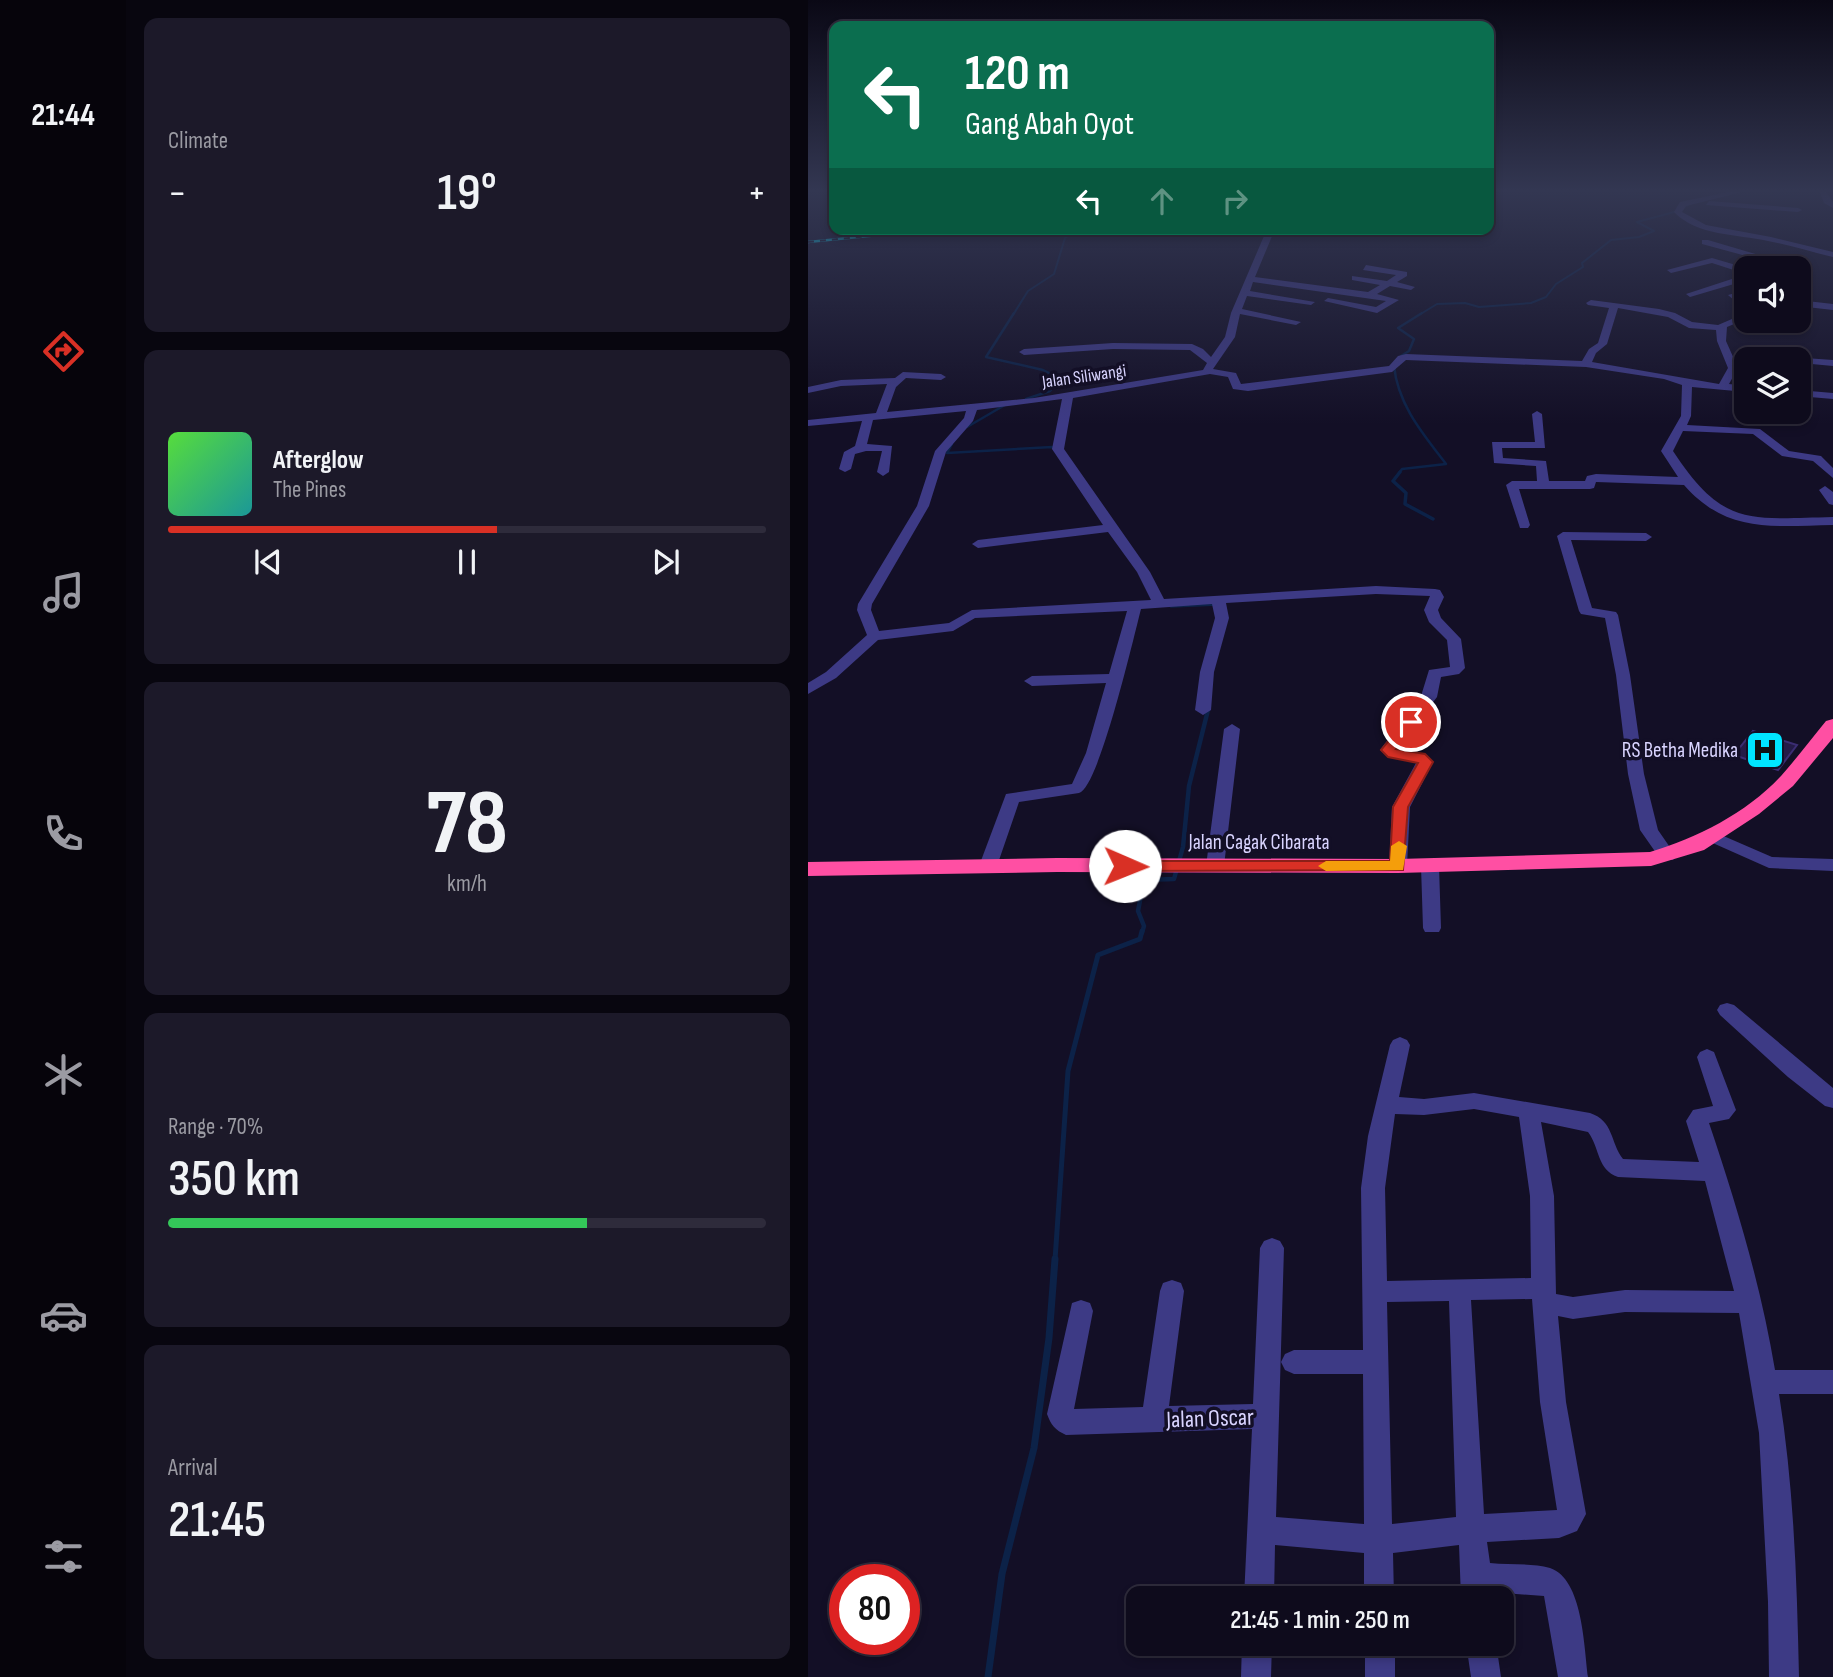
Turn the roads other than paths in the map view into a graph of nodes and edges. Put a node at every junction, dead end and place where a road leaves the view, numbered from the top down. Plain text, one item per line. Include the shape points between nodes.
1 (1256, 268) edge
2 (1368, 268) edge
3 (1678, 268) edge
4 (1671, 270) dead end
5 (1404, 274) junction
6 (1416, 276) dead end
7 (1355, 278) dead end
8 (1252, 279) junction
9 (1734, 280) edge
10 (1388, 283) junction
11 (1411, 287) dead end
12 (1244, 293) junction
13 (1690, 294) dead end
14 (1369, 295) junction
15 (1328, 301) dead end
16 (1311, 302) dead end
17 (1591, 303) dead end
18 (1811, 305) edge
19 (1614, 306) junction
20 (1832, 307) edge
21 (1237, 310) junction
22 (1296, 322) dead end
23 (1734, 322) edge
24 (1720, 328) junction
25 (1024, 352) dead end
26 (1811, 361) edge
27 (1832, 363) edge
28 (1586, 364) junction
29 (1211, 366) junction
30 (941, 377) dead end
31 (898, 381) junction
32 (1687, 383) junction
33 (1723, 386) junction
34 (1734, 387) edge
35 (1242, 388) junction
36 (808, 390) edge
37 (1811, 394) edge
38 (1068, 396) junction
39 (1832, 396) edge
40 (1229, 397) dead end
41 (1050, 399) junction
42 (973, 407) junction
43 (1537, 414) dead end
44 (874, 418) junction
45 (808, 423) edge
46 (1678, 428) junction
47 (862, 448) junction
48 (845, 469) dead end
49 (883, 472) dead end
50 (1832, 475) edge
51 (1685, 481) junction
52 (1543, 484) junction
53 (1832, 522) edge
54 (1524, 525) dead end
55 (1110, 528) junction
56 (1646, 537) dead end
57 (978, 544) dead end
58 (1218, 600) junction
59 (1159, 603) junction
60 (1135, 606) junction
61 (874, 636) junction
62 (1116, 678) junction
63 (1032, 681) dead end
64 (808, 688) edge
65 (1203, 710) dead end
66 (1832, 725) edge
67 (1232, 729) dead end
68 (1712, 836) junction
69 (1667, 856) junction
70 (1832, 865) edge
71 (988, 866) junction
72 (1215, 866) junction
73 (1398, 866) junction
74 (1430, 866) junction
75 (808, 869) edge
76 (1432, 928) dead end
77 (1727, 1010) dead end
78 (1400, 1045) dead end
79 (1708, 1057) dead end
80 (1832, 1100) edge
81 (1388, 1105) junction
82 (1529, 1113) junction
83 (1714, 1172) junction
84 (1272, 1248) dead end
85 (1172, 1291) dead end
86 (1374, 1292) junction
87 (1543, 1295) junction
88 (1749, 1302) junction
89 (1460, 1304) dead end
90 (1081, 1311) dead end
91 (1293, 1362) dead end
92 (1376, 1362) junction
93 (1764, 1382) junction
94 (1832, 1382) edge
95 (1266, 1416) junction
96 (1154, 1420) junction
97 (1471, 1529) junction
98 (1261, 1530) junction
99 (1379, 1540) junction
100 (1259, 1586) edge
101 (1379, 1586) edge
102 (1476, 1586) edge
103 (1490, 1586) edge
104 (1257, 1656) edge
105 (1380, 1656) edge
106 (1483, 1656) edge
107 (1256, 1677) edge
108 (1380, 1677) edge
109 (1486, 1677) edge
110 (1573, 1677) edge
111 (1784, 1677) edge

1 - 8 street
2 - 5 street
3 - 4 street
5 - 6 street
5 - 10 street
7 - 10 street
8 - 12 street
8 - 14 street
9 - 13 street
10 - 11 street
10 - 14 street
12 - 16 street
12 - 21 street
14 - 15 street via 1395,300 1377,310
17 - 19 street
18 - 20 street
19 - 24 street
19 - 28 street via 1602,344
21 - 22 street
21 - 29 street via 1230,337
23 - 24 street
24 - 33 street via 1718,337 1733,368
25 - 29 street via 1192,347
26 - 27 street
28 - 32 street
28 - 35 street via 1405,357 1392,369
29 - 35 street via 1232,375
29 - 38 street, Jalan Siliwangi
29 - 41 street via 1094,381
30 - 31 street via 903,375
31 - 36 street via 841,383
31 - 44 street
32 - 33 street
32 - 46 street via 1686,416
33 - 34 street
35 - 40 street
37 - 39 street
38 - 41 street, Jalan Siliwangi
38 - 55 street via 1058,449
41 - 42 street, Jalan Siliwangi
42 - 44 street, Jalan Siliwangi
42 - 61 street via 969,419 941,451 923,506 865,604
43 - 52 street via 1541,446 1496,444 1498,461 1542,463
44 - 45 street, Jalan Siliwangi
44 - 47 street
46 - 50 street via 1756,431 1786,454 1817,458
46 - 51 street via 1667,451
47 - 48 street via 850,452
47 - 49 street via 888,449
51 - 52 street via 1596,478 1590,485
51 - 53 street via 1709,505 1742,521
52 - 54 street via 1510,486
55 - 57 street
55 - 59 street via 1130,552
56 - 69 street via 1563,536 1586,611 1611,615 1644,808 1653,838
58 - 59 street
58 - 65 street via 1222,618 1207,672
58 - 73 street via 1376,590 1435,593 1431,610 1454,639 1458,668 1434,673 1429,697 1388,750 1425,762 1401,807
59 - 60 street
60 - 61 street via 972,614 953,627
60 - 62 street
61 - 64 street via 831,675
62 - 63 street
62 - 71 street via 1079,788 1012,798
66 - 68 highway, Jalan Cagak Cibarata via 1786,782
67 - 72 street
68 - 69 highway, Jalan Cagak Cibarata
68 - 70 street via 1769,862
69 - 74 highway, Jalan Cagak Cibarata
71 - 72 highway, Jalan Cagak Cibarata
71 - 75 highway, Jalan Cagak Cibarata
72 - 73 highway, Jalan Cagak Cibarata
73 - 74 highway, Jalan Cagak Cibarata
74 - 76 street
77 - 80 street
78 - 81 street
79 - 83 street via 1725,1110 1697,1121
81 - 82 street via 1424,1107 1474,1101
81 - 86 street via 1373,1188
82 - 83 street via 1594,1123 1618,1168
82 - 87 street via 1542,1196
83 - 88 street
84 - 95 street
85 - 96 street
86 - 87 street
86 - 92 street
87 - 88 street via 1573,1308 1625,1301
87 - 97 street via 1553,1402 1572,1514 1559,1524
88 - 93 street
89 - 97 street
90 - 96 street, Jalan Oscar via 1060,1414 1063,1419 1074,1424
91 - 92 street
92 - 99 street
93 - 94 street
93 - 111 street via 1778,1496
95 - 96 street, Jalan Oscar
95 - 98 street
97 - 99 street
97 - 102 street
98 - 99 street
98 - 100 street
99 - 101 street
103 - 110 street via 1548,1582 1556,1587
104 - 107 street
105 - 108 street
106 - 109 street

